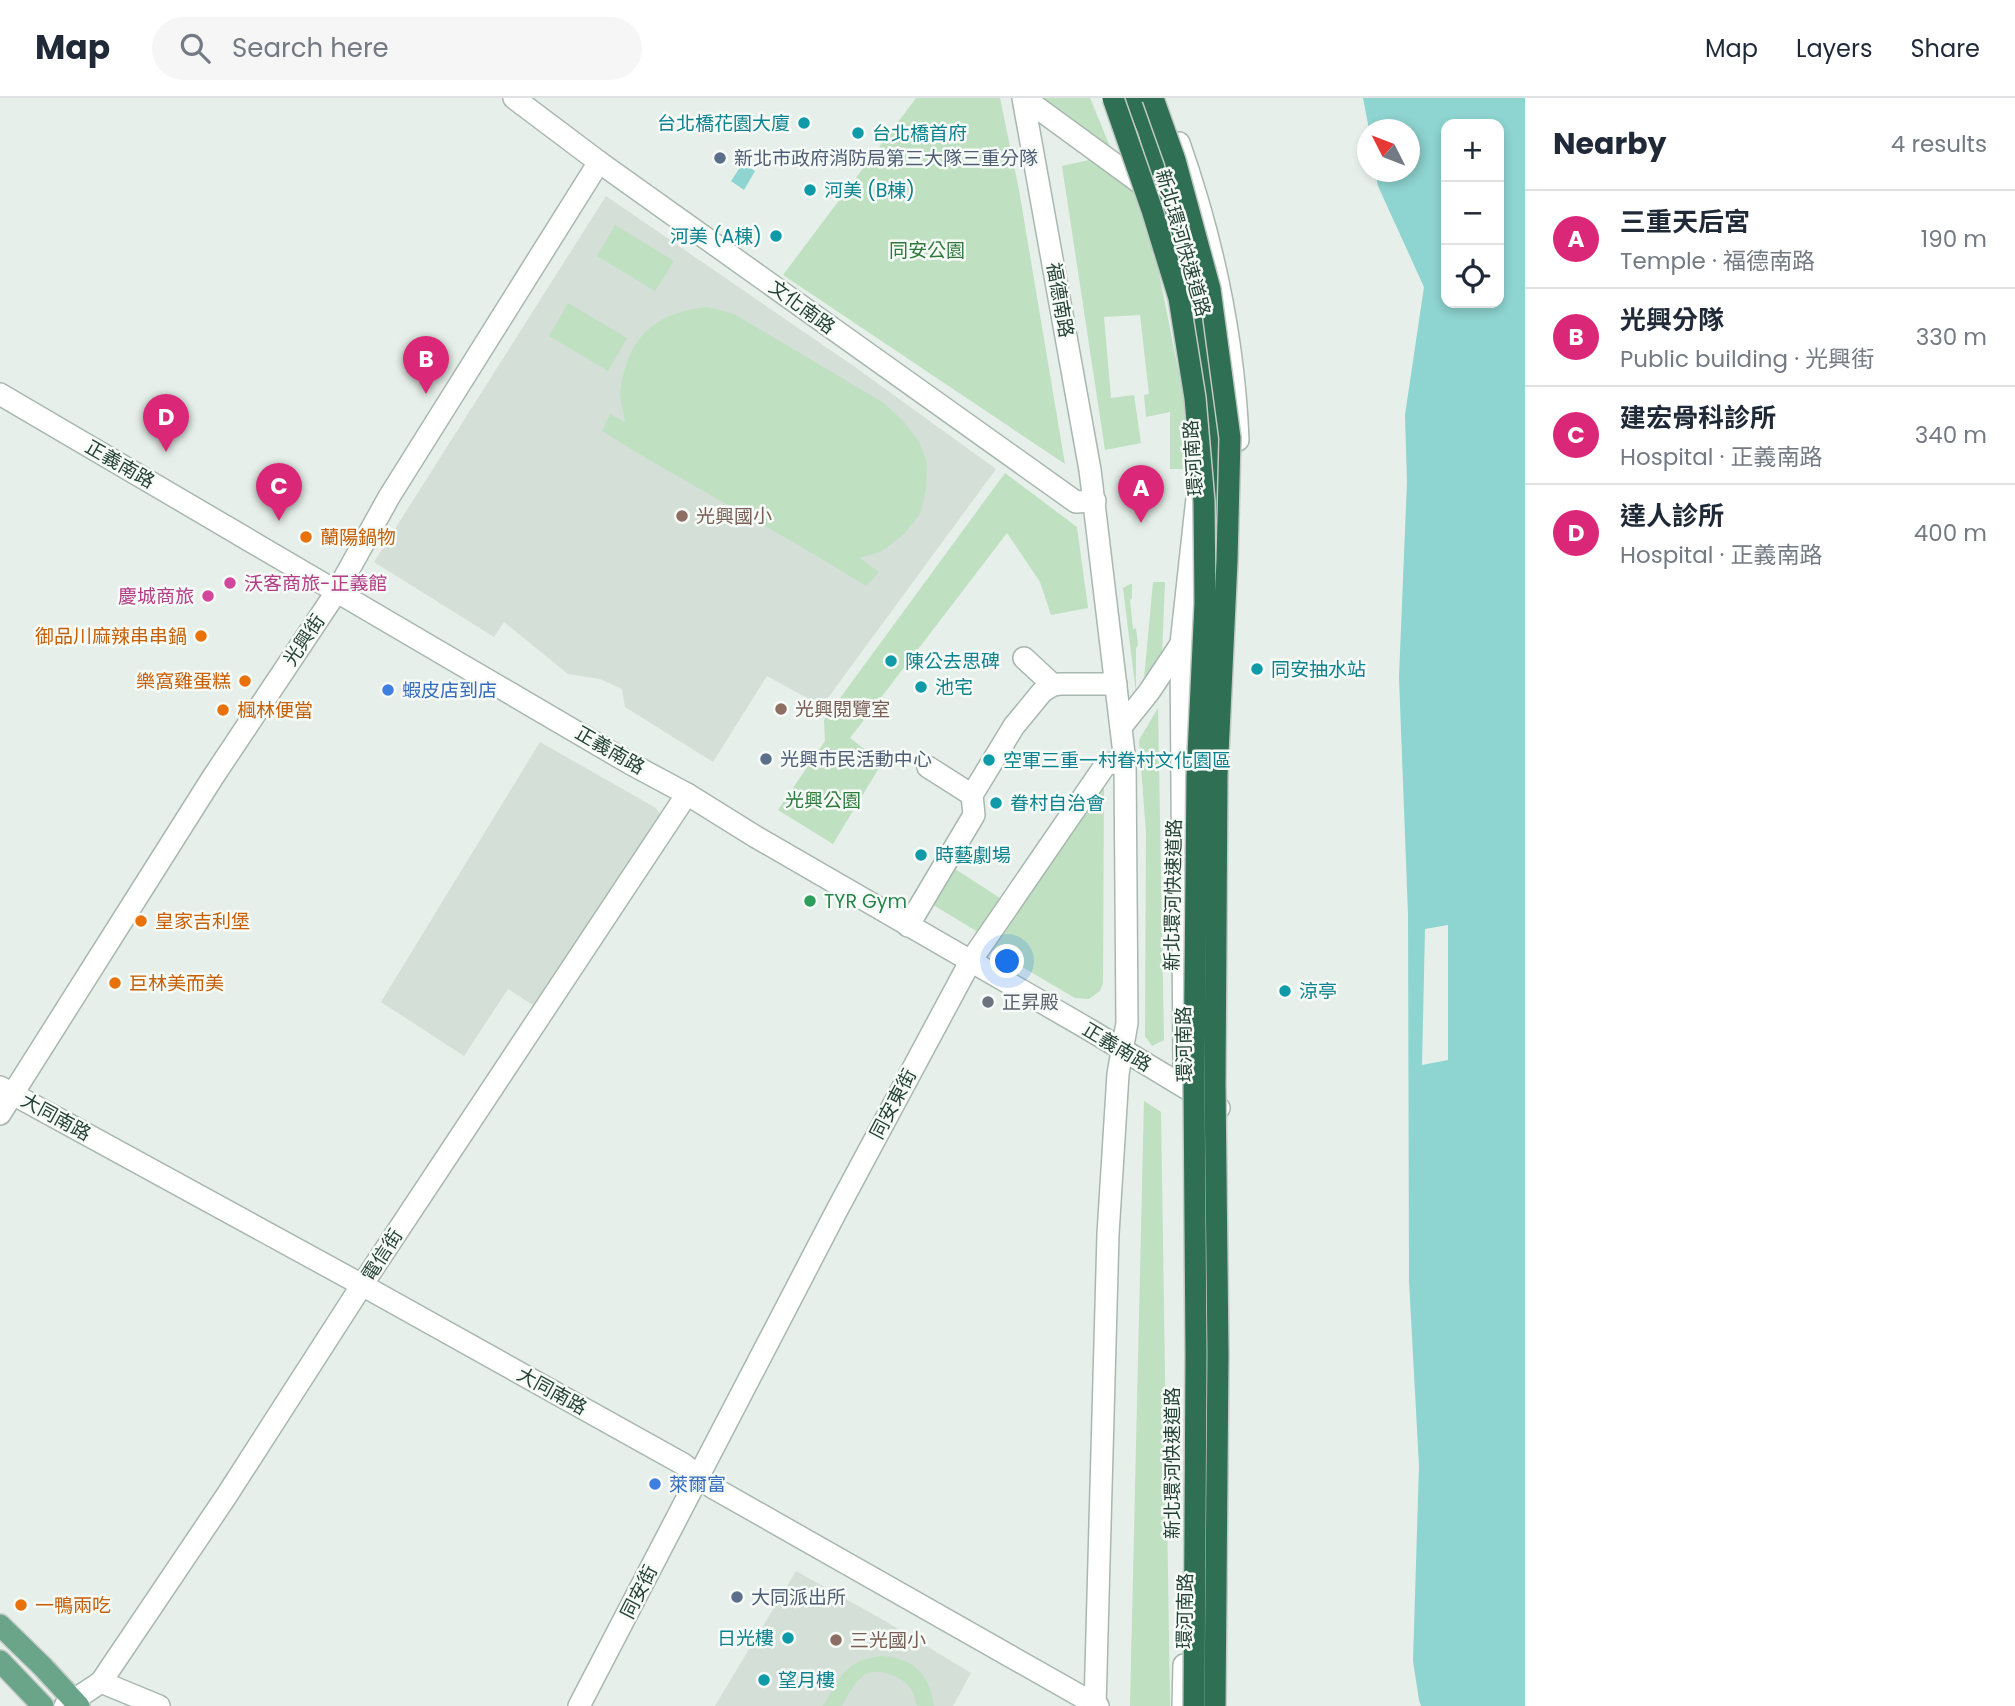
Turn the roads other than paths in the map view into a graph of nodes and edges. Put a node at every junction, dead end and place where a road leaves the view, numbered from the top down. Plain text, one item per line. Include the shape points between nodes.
1 (514, 98) edge
2 (1024, 98) edge
3 (1113, 98) edge
4 (1123, 98) edge
5 (1135, 98) edge
6 (1153, 98) edge
7 (1164, 98) edge
8 (599, 162) junction
9 (1150, 190) junction
10 (0, 394) edge
11 (1095, 501) junction
12 (337, 591) junction
13 (1181, 644) junction
14 (1024, 658) dead end
15 (1220, 681) junction
16 (1116, 684) junction
17 (1053, 685) junction
18 (1121, 727) junction
19 (1125, 762) junction
20 (928, 767) dead end
21 (687, 794) junction
22 (972, 795) junction
23 (908, 926) junction
24 (970, 962) junction
25 (1121, 1051) junction
26 (1185, 1088) junction
27 (6, 1090) edge
28 (1219, 1108) junction
29 (0, 1114) edge
30 (362, 1285) junction
31 (698, 1477) junction
32 (0, 1625) edge
33 (0, 1661) edge
34 (101, 1682) junction
35 (73, 1704) edge
36 (1096, 1705) edge
37 (43, 1706) edge
38 (159, 1706) edge
39 (579, 1706) edge
40 (1183, 1706) edge
41 (1194, 1706) edge
42 (1215, 1706) edge

1 - 8 street, 文化南路
2 - 9 street
2 - 11 street, 福德南路
3 - 41 highway, 新北環河快速道路, bridge via 1179,298 1195,398 1204,502 1194,1083
4 - 9 street, 環河南路
5 - 15 highway, bridge via 1192,274 1206,363 1216,445 1214,598
6 - 15 highway, 新北環河快速道路, bridge via 1210,289 1230,438
7 - 28 street via 1210,243 1237,399 1239,465 1220,805
8 - 11 street, 文化南路 via 1076,502
8 - 12 street, 光興街 via 389,497
9 - 13 street, 環河南路 via 1171,268 1199,482
10 - 12 street, 正義南路
11 - 16 street, 福德南路
12 - 21 street, 正義南路
12 - 27 street, 光興街
13 - 18 street
13 - 26 street, 環河南路
14 - 17 street
15 - 42 highway, 新北環河快速道路, bridge
16 - 17 street
16 - 18 street, 福德南路
17 - 22 street via 1014,726
18 - 19 street, 福德南路
19 - 24 street, 同安東街 via 1106,764
19 - 25 street, 福德南路 via 1127,1023
20 - 22 street
21 - 23 street, 正義南路
21 - 30 street, 電信街
22 - 23 street via 974,815
23 - 24 street, 正義南路
24 - 25 street, 正義南路
24 - 31 street, 同安東街
25 - 26 street, 正義南路
25 - 36 street via 1108,1234
26 - 28 street, 正義南路
26 - 40 street, 環河南路 via 1190,1404
27 - 29 street, 光興街
27 - 30 street, 大同南路
28 - 42 street
30 - 31 street, 大同南路 via 683,1464
30 - 34 street, 電信街
31 - 36 street, 大同南路
31 - 39 street, 同安街
32 - 35 main road
33 - 37 main road
34 - 35 street, 電信街
34 - 38 street

